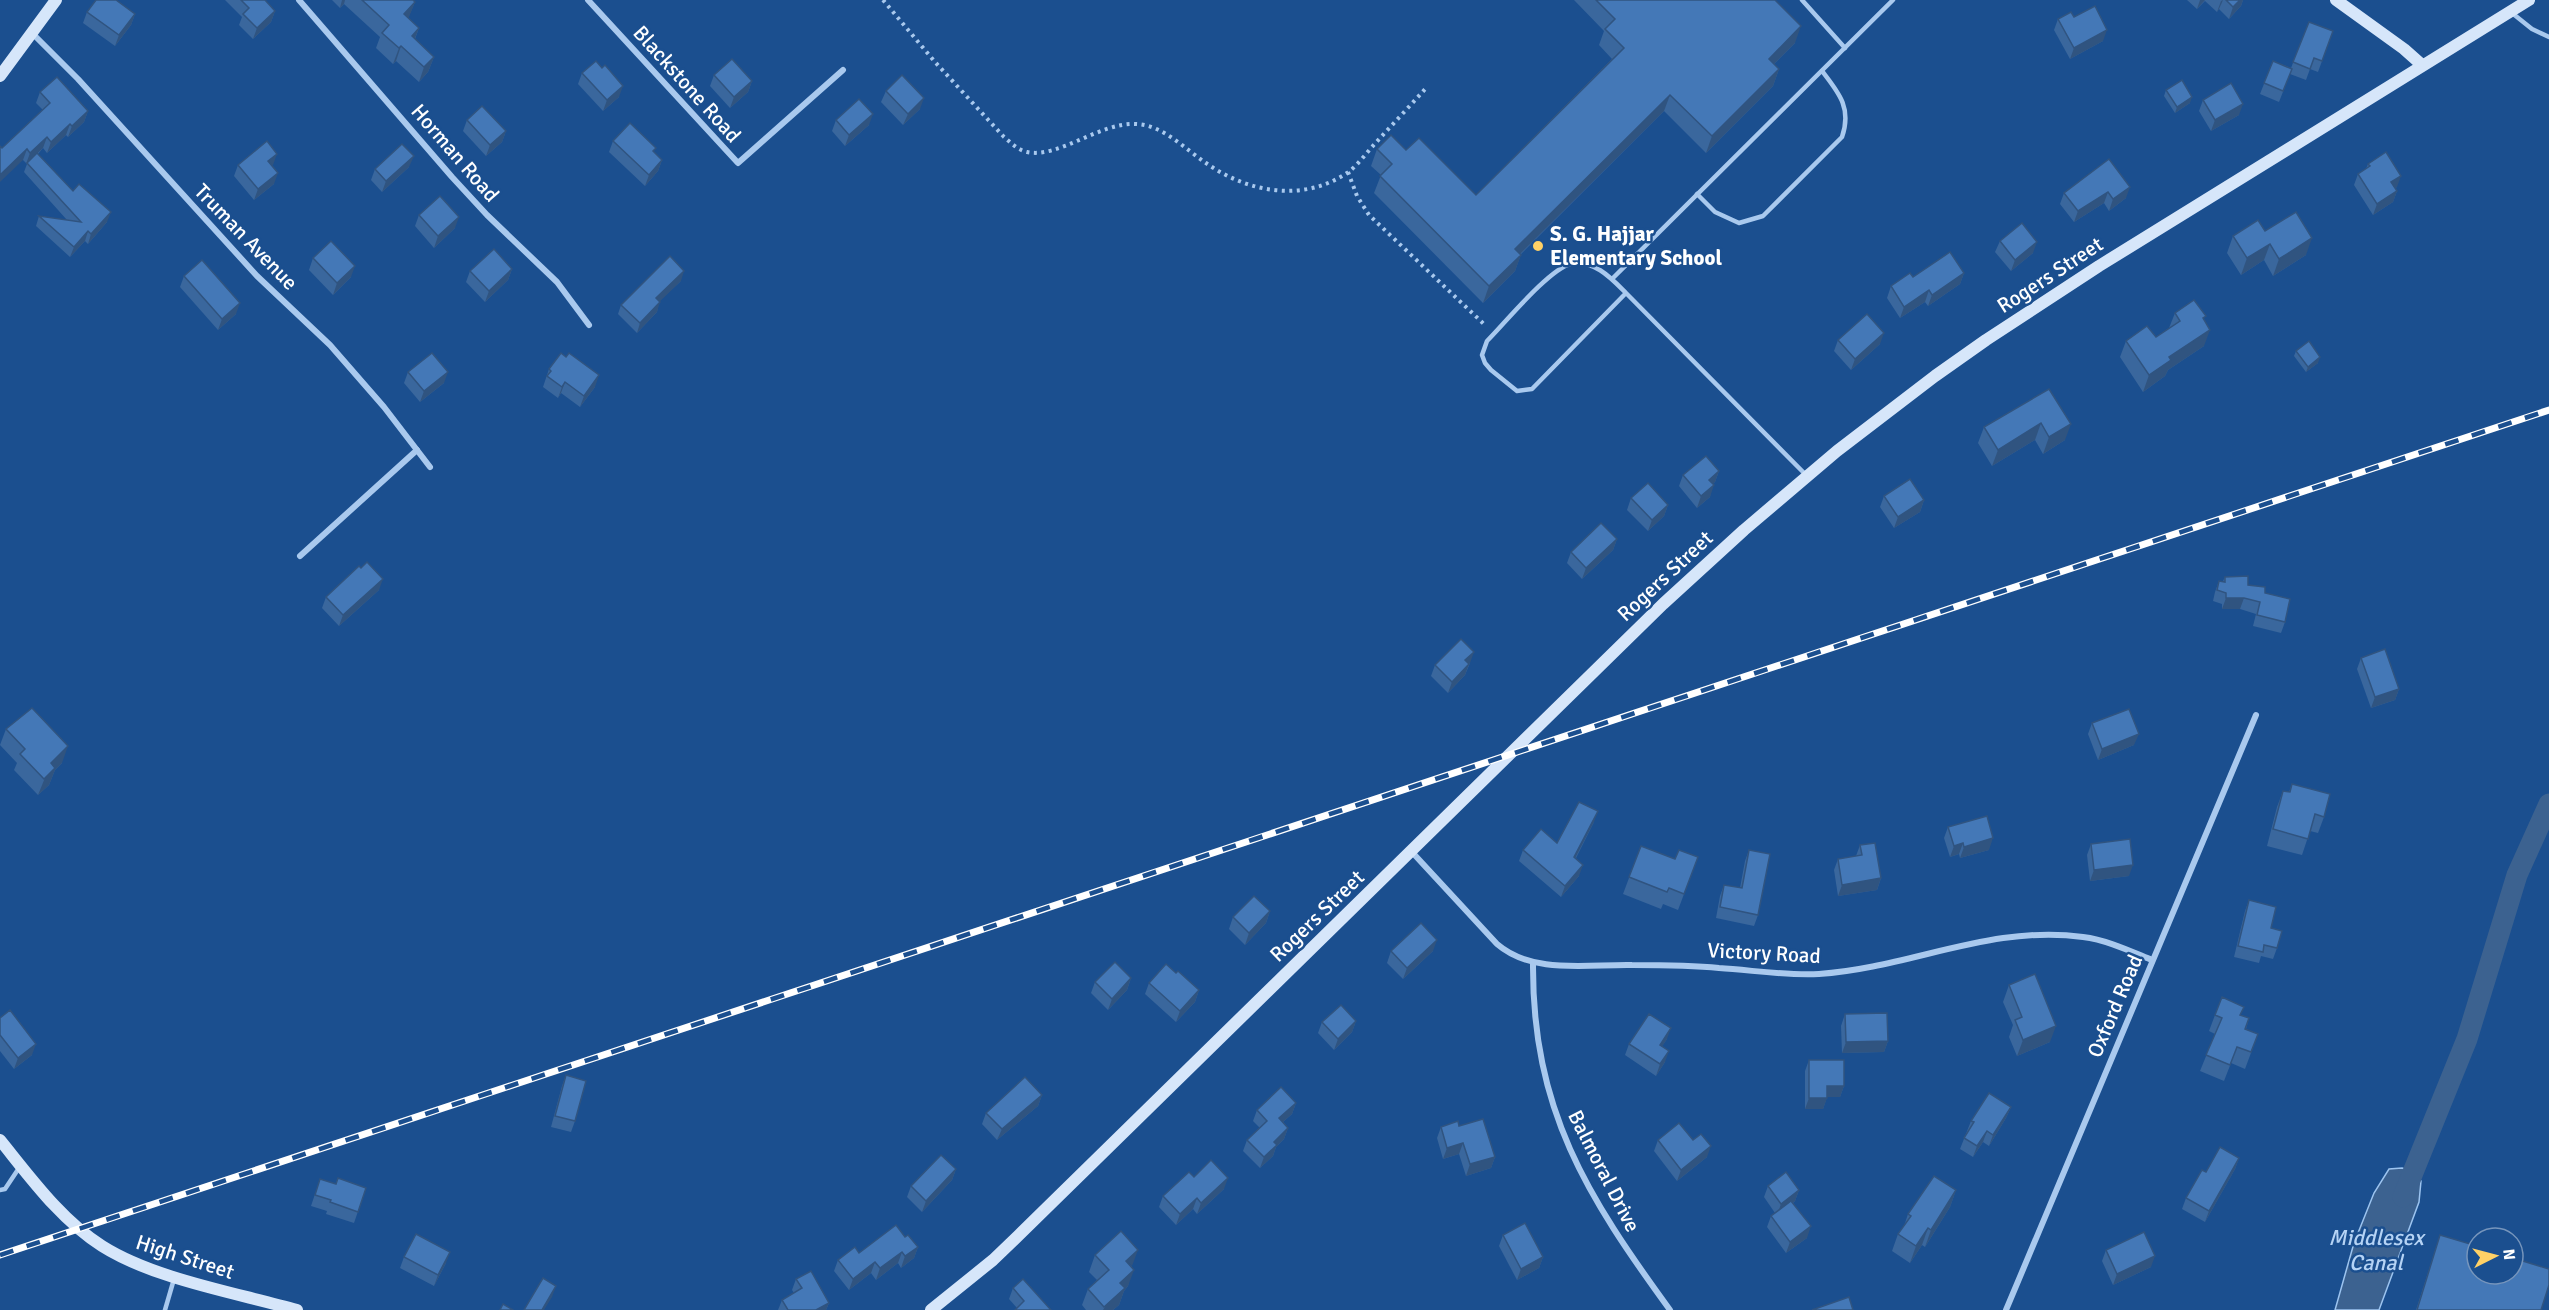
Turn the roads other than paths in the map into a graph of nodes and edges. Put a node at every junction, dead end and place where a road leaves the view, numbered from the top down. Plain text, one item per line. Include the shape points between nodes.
1 (56, 0) edge
2 (299, 0) edge
3 (588, 0) edge
4 (1802, 0) edge
5 (1892, 0) edge
6 (2336, 0) edge
7 (2529, 0) edge
8 (2510, 12) junction
9 (33, 34) junction
10 (2549, 37) edge
11 (1845, 48) junction
12 (2422, 65) junction
13 (843, 70) dead end
14 (1822, 71) junction
15 (0, 76) edge
16 (1697, 194) junction
17 (1612, 279) junction
18 (1626, 293) junction
19 (589, 325) dead end
20 (417, 450) junction
21 (430, 467) dead end
22 (1807, 476) junction
23 (300, 556) dead end
24 (2256, 715) dead end
25 (1411, 851) junction
26 (2152, 960) junction
27 (1533, 963) junction
28 (0, 1140) edge
29 (21, 1166) junction
30 (0, 1190) edge
31 (175, 1277) junction
32 (165, 1310) edge
33 (297, 1310) edge
34 (931, 1310) edge
35 (1670, 1310) edge
36 (2007, 1310) edge

1 - 9 main road
2 - 19 street, Horman Road via 459,185 557,282
3 - 13 street, Blackstone Road via 738,164
4 - 11 lane
5 - 11 lane
6 - 12 main road
7 - 8 main road, Rogers Street
8 - 10 lane
8 - 12 main road, Rogers Street
9 - 15 main road
9 - 20 street, Truman Avenue via 257,276 330,345
11 - 14 lane
12 - 22 main road, Rogers Street via 1995,334 1889,410
14 - 16 lane
14 - 16 lane via 1842,96 1847,124 1842,137 1763,216 1738,223 1715,212
16 - 17 lane
17 - 18 lane
17 - 18 lane via 1582,264 1560,269 1483,347 1485,363 1510,388 1524,391 1538,384
18 - 22 lane
20 - 21 street, Truman Avenue
20 - 23 street
22 - 25 main road, Rogers Street via 1663,604
24 - 26 street, Oxford Road
25 - 27 street, Victory Road via 1497,944 1508,954
25 - 34 main road, Rogers Street via 1020,1235
26 - 27 street, Victory Road via 2103,942 2056,934 1998,937 1881,966 1817,974
26 - 36 street, Oxford Road
27 - 35 street, Balmoral Drive via 1539,1052 1545,1082 1568,1145 1619,1240
28 - 29 main road, High Street
29 - 30 lane via 5,1189
29 - 31 main road, High Street via 61,1212 100,1245 132,1262
31 - 32 lane
31 - 33 main road, High Street

